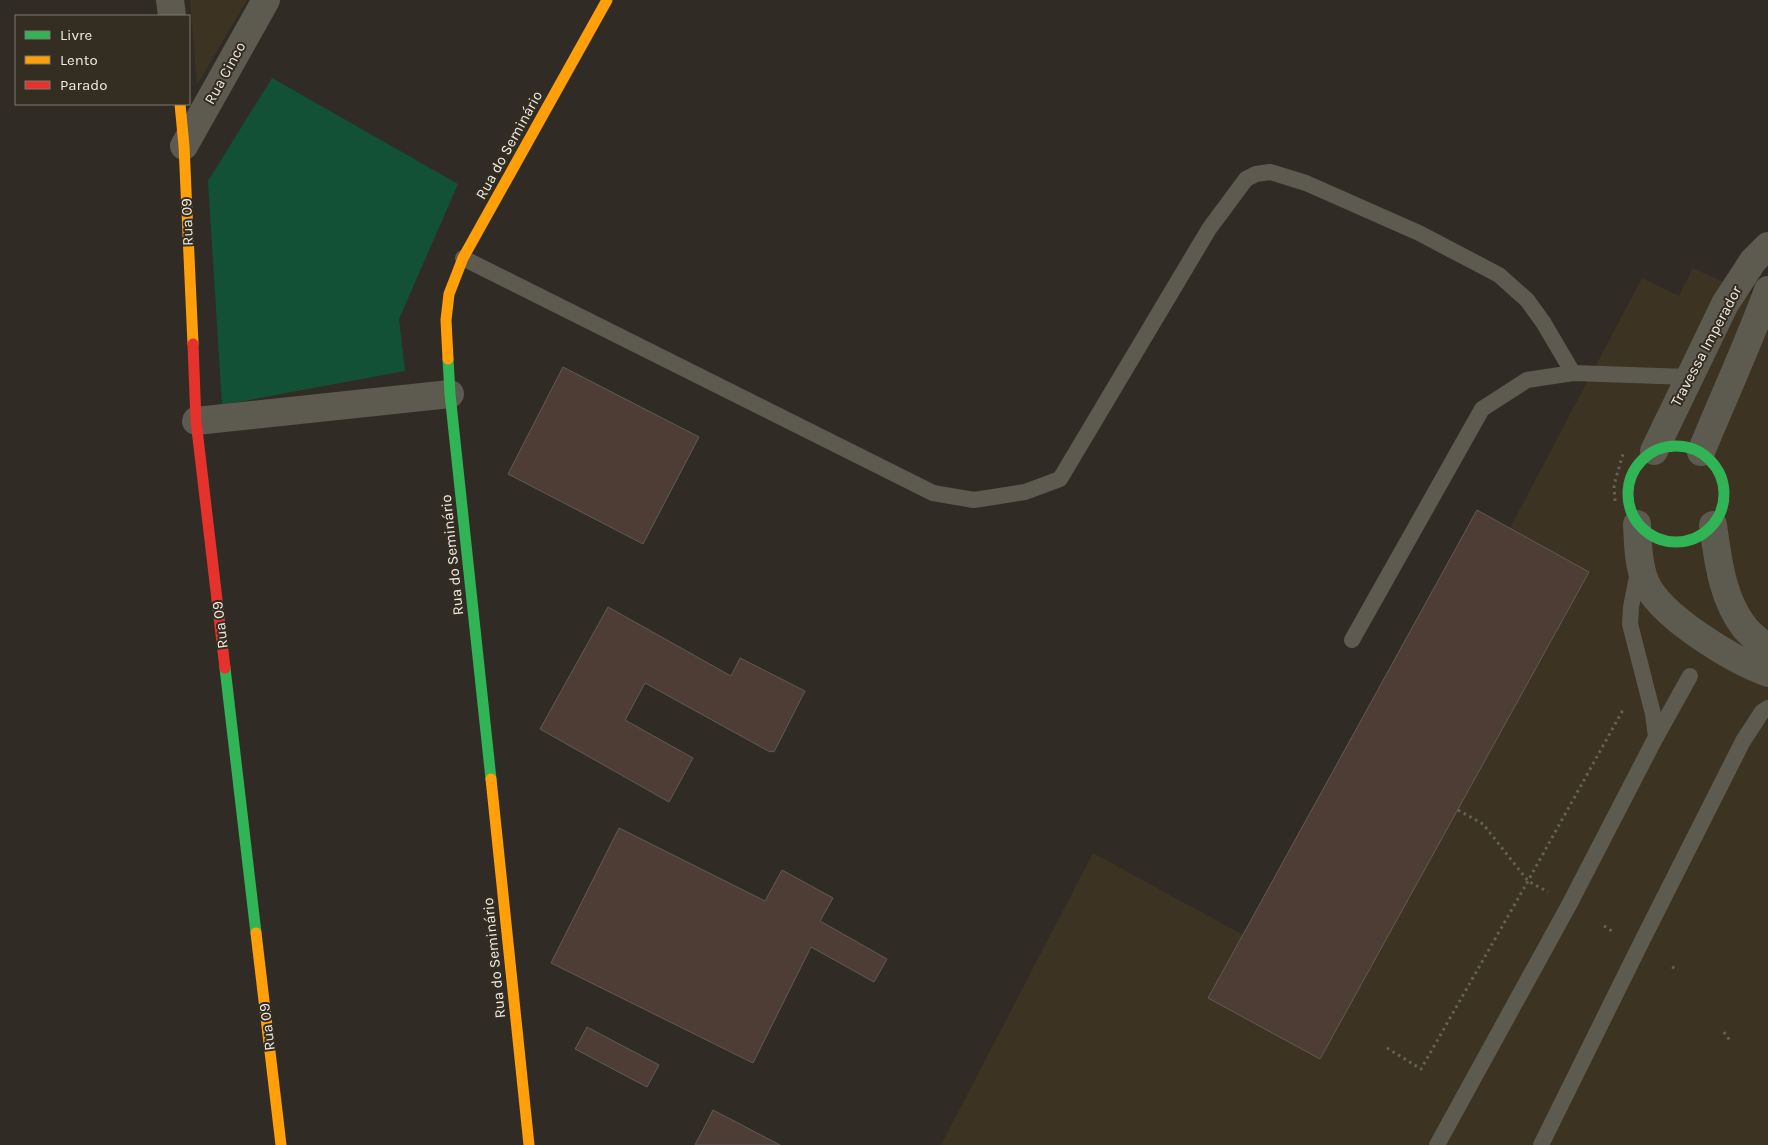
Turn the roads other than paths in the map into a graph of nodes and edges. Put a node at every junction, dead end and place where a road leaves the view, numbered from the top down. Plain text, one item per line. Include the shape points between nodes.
1 (170, 0) edge
2 (266, 0) edge
3 (607, 0) edge
4 (172, 15) edge
5 (180, 105) edge
6 (184, 146) junction
7 (1768, 246) edge
8 (463, 258) junction
9 (1768, 290) edge
10 (1574, 374) junction
11 (1688, 378) junction
12 (450, 394) junction
13 (196, 421) junction
14 (1654, 451) junction
15 (1700, 452) junction
16 (1637, 524) junction
17 (1713, 525) junction
18 (1640, 563) junction
19 (1352, 640) dead end
20 (1768, 649) edge
21 (1768, 673) edge
22 (1690, 676) dead end
23 (1768, 708) edge
24 (1656, 737) junction
25 (281, 1145) edge
26 (529, 1145) edge
27 (1437, 1145) edge
28 (1541, 1145) edge

1 - 4 street
2 - 6 street, Rua Cinco
3 - 8 street, Rua do Seminário
5 - 6 street, Rua 09
6 - 13 street, Rua 09
7 - 11 street, Travessa Imperador via 1753,261 1725,304
8 - 10 lane via 932,493 974,500 1025,492 1060,479 1208,229 1246,179 1256,174 1270,172 1306,183 1419,233 1498,275 1527,300 1544,322
8 - 12 street, Rua do Seminário via 449,294 446,320
9 - 15 street, Travessa Imperador
10 - 11 lane
10 - 19 lane via 1527,380 1482,409
11 - 14 street, Travessa Imperador
12 - 13 street
12 - 26 street, Rua do Seminário
13 - 25 street, Rua 09
14 - 15 street via 1669,446 1685,446
14 - 16 street via 1640,461 1627,492 1629,509
15 - 17 street via 1713,462 1722,477 1725,494 1722,510
16 - 17 street via 1650,536 1666,542 1684,542 1700,536
16 - 18 street
17 - 20 street via 1719,568 1735,611 1745,628
18 - 21 street via 1645,582 1680,622 1754,668
18 - 24 lane via 1630,624
22 - 24 lane
23 - 28 lane via 1743,741
24 - 27 lane via 1569,905

